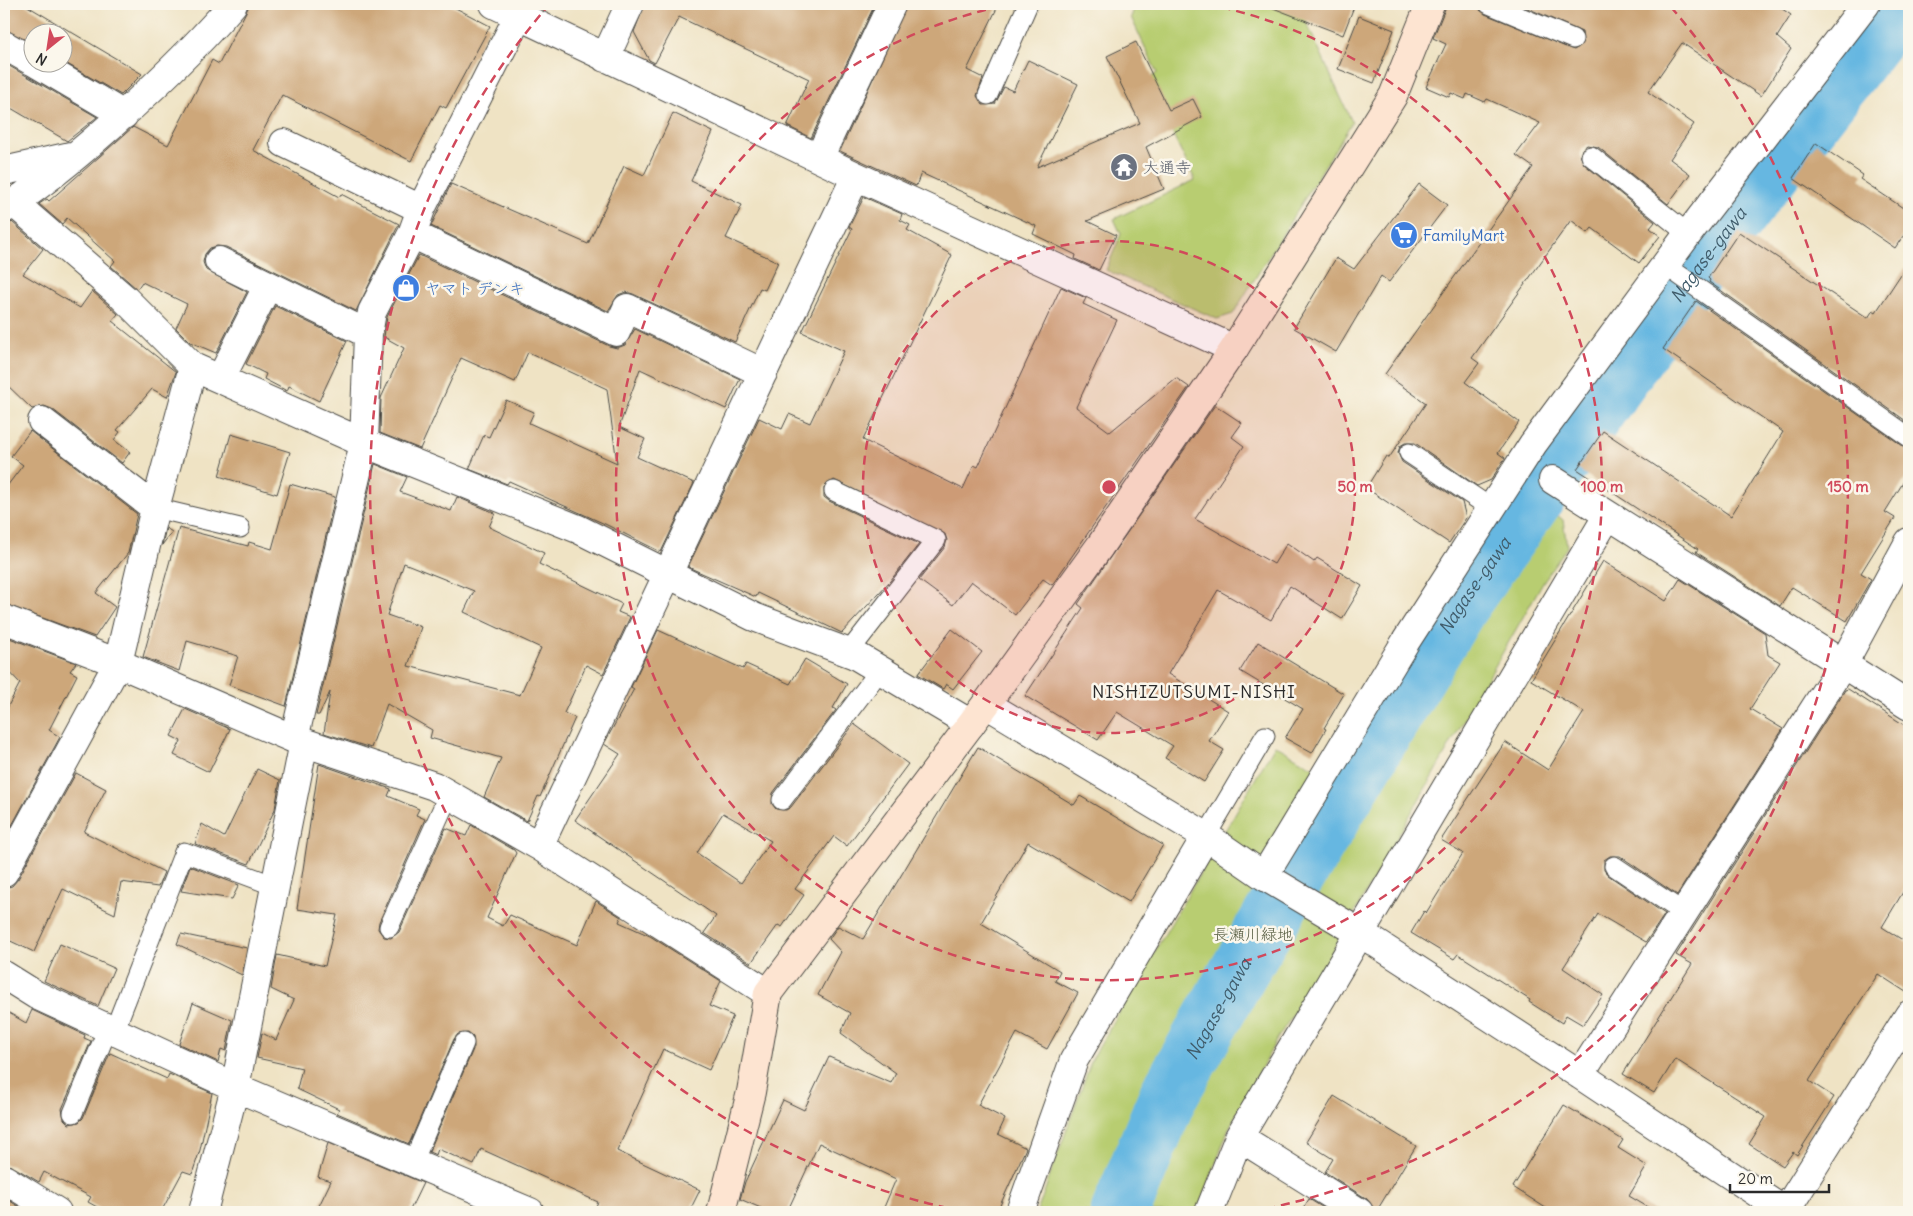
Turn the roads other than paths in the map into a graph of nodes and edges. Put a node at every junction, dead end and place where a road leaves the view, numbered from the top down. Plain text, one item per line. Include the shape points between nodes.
1 (233, 4) edge
2 (494, 4) edge
3 (630, 4) edge
4 (892, 4) edge
5 (1028, 4) edge
6 (1430, 4) edge
7 (1489, 4) edge
8 (1866, 4) edge
9 (524, 12) edge
10 (1573, 39) dead end
11 (4, 44) edge
12 (22, 55) edge
13 (605, 58) junction
14 (51, 72) edge
15 (988, 95) dead end
16 (124, 115) junction
17 (284, 143) dead end
18 (76, 155) junction
19 (1591, 156) dead end
20 (819, 158) junction
21 (4, 171) edge
22 (856, 176) junction
23 (9, 206) edge
24 (421, 209) junction
25 (412, 234) junction
26 (1688, 234) junction
27 (219, 262) dead end
28 (1665, 266) junction
29 (268, 285) junction
30 (368, 334) junction
31 (1234, 350) junction
32 (193, 368) junction
33 (763, 374) junction
34 (221, 378) junction
35 (42, 421) dead end
36 (1909, 437) edge
37 (364, 442) junction
38 (1409, 453) dead end
39 (1553, 480) dead end
40 (834, 491) dead end
41 (154, 508) junction
42 (1492, 509) junction
43 (1608, 515) junction
44 (240, 528) dead end
45 (1909, 542) edge
46 (668, 576) junction
47 (4, 618) edge
48 (848, 653) junction
49 (118, 662) junction
50 (1843, 664) junction
51 (880, 670) junction
52 (1909, 706) edge
53 (978, 714) junction
54 (1265, 736) dead end
55 (299, 741) junction
56 (449, 794) junction
57 (782, 800) dead end
58 (1206, 836) junction
59 (539, 846) junction
60 (1614, 866) dead end
61 (4, 872) edge
62 (1268, 878) junction
63 (275, 886) junction
64 (1684, 913) junction
65 (389, 927) dead end
66 (1362, 934) junction
67 (4, 975) edge
68 (768, 993) junction
69 (1909, 1015) edge
70 (111, 1029) junction
71 (464, 1043) dead end
72 (1580, 1075) junction
73 (235, 1087) junction
74 (73, 1113) dead end
75 (1239, 1137) junction
76 (413, 1162) junction
77 (4, 1179) edge
78 (57, 1212) edge
79 (203, 1212) edge
80 (530, 1212) edge
81 (721, 1212) edge
82 (1020, 1212) edge
83 (1209, 1212) edge
84 (1359, 1212) edge
85 (1786, 1212) edge

1 - 16 street
2 - 9 street
3 - 13 street
4 - 20 street
5 - 15 lane
6 - 31 street via 1393,96
7 - 10 lane
8 - 26 street
9 - 13 street
9 - 24 street
11 - 12 street
13 - 20 street
14 - 16 street
16 - 18 street
17 - 24 street
18 - 21 street
18 - 23 street
19 - 26 lane
20 - 22 street
22 - 31 street
22 - 33 street
23 - 32 street via 123,297
24 - 25 street
25 - 30 street via 372,312
25 - 33 street via 616,332 627,308
26 - 28 street
27 - 29 street
28 - 36 lane
28 - 42 street via 1533,444
29 - 30 street
29 - 34 street
30 - 37 street
31 - 53 street via 1100,546
32 - 34 street
32 - 41 street
33 - 46 street
34 - 37 street
35 - 41 street
37 - 46 street via 578,529
37 - 55 street
38 - 42 lane
39 - 43 street
40 - 48 lane via 936,540
41 - 44 lane
41 - 49 street
42 - 62 street via 1406,641
43 - 50 street
43 - 66 street
45 - 50 street
46 - 48 street via 754,617
46 - 59 street
47 - 49 street
48 - 51 street
49 - 55 street
49 - 61 street
50 - 52 street
50 - 64 street
51 - 53 street
51 - 57 lane
53 - 58 street
53 - 68 street
54 - 58 lane
55 - 56 street via 434,786
55 - 63 street
56 - 59 street
56 - 65 lane
58 - 62 street
58 - 82 street via 1074,1060
59 - 68 street
60 - 64 lane
62 - 66 street
63 - 70 lane via 184,852
63 - 73 street
64 - 72 street
66 - 72 street
66 - 75 street
67 - 70 street via 36,995
68 - 81 street via 751,1092
69 - 85 street
70 - 73 street
70 - 74 lane
71 - 76 lane
72 - 85 street
73 - 76 street
73 - 79 street
75 - 83 street
75 - 84 street
76 - 80 street
77 - 78 street

